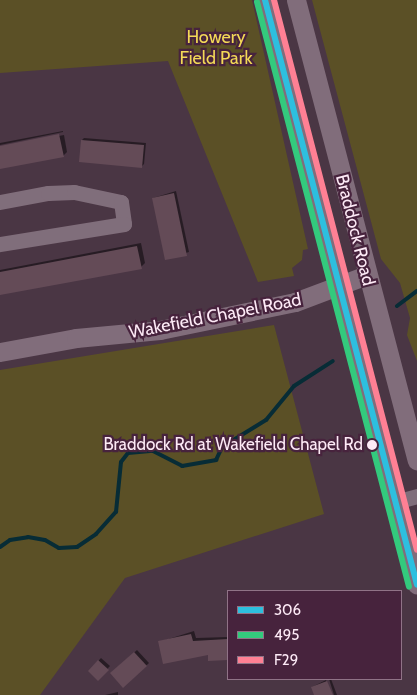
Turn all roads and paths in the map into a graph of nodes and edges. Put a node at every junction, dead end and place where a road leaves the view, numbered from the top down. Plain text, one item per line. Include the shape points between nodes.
1 (265, 0) edge
2 (296, 0) edge
3 (0, 202) edge
4 (0, 244) edge
5 (367, 275) junction
6 (339, 288) junction
7 (0, 352) edge
8 (417, 460) edge
9 (417, 496) edge
10 (396, 502) junction
11 (417, 585) edge

1 - 6 main road, Braddock Road
2 - 5 main road, Braddock Road
3 - 4 street via 74,192 121,202 124,224
5 - 6 main road, Wakefield Chapel Road
5 - 8 main road, Braddock Road
6 - 7 main road, Wakefield Chapel Road via 295,302 160,330 76,338
6 - 10 main road, Braddock Road
9 - 10 street
10 - 11 main road, Braddock Road

